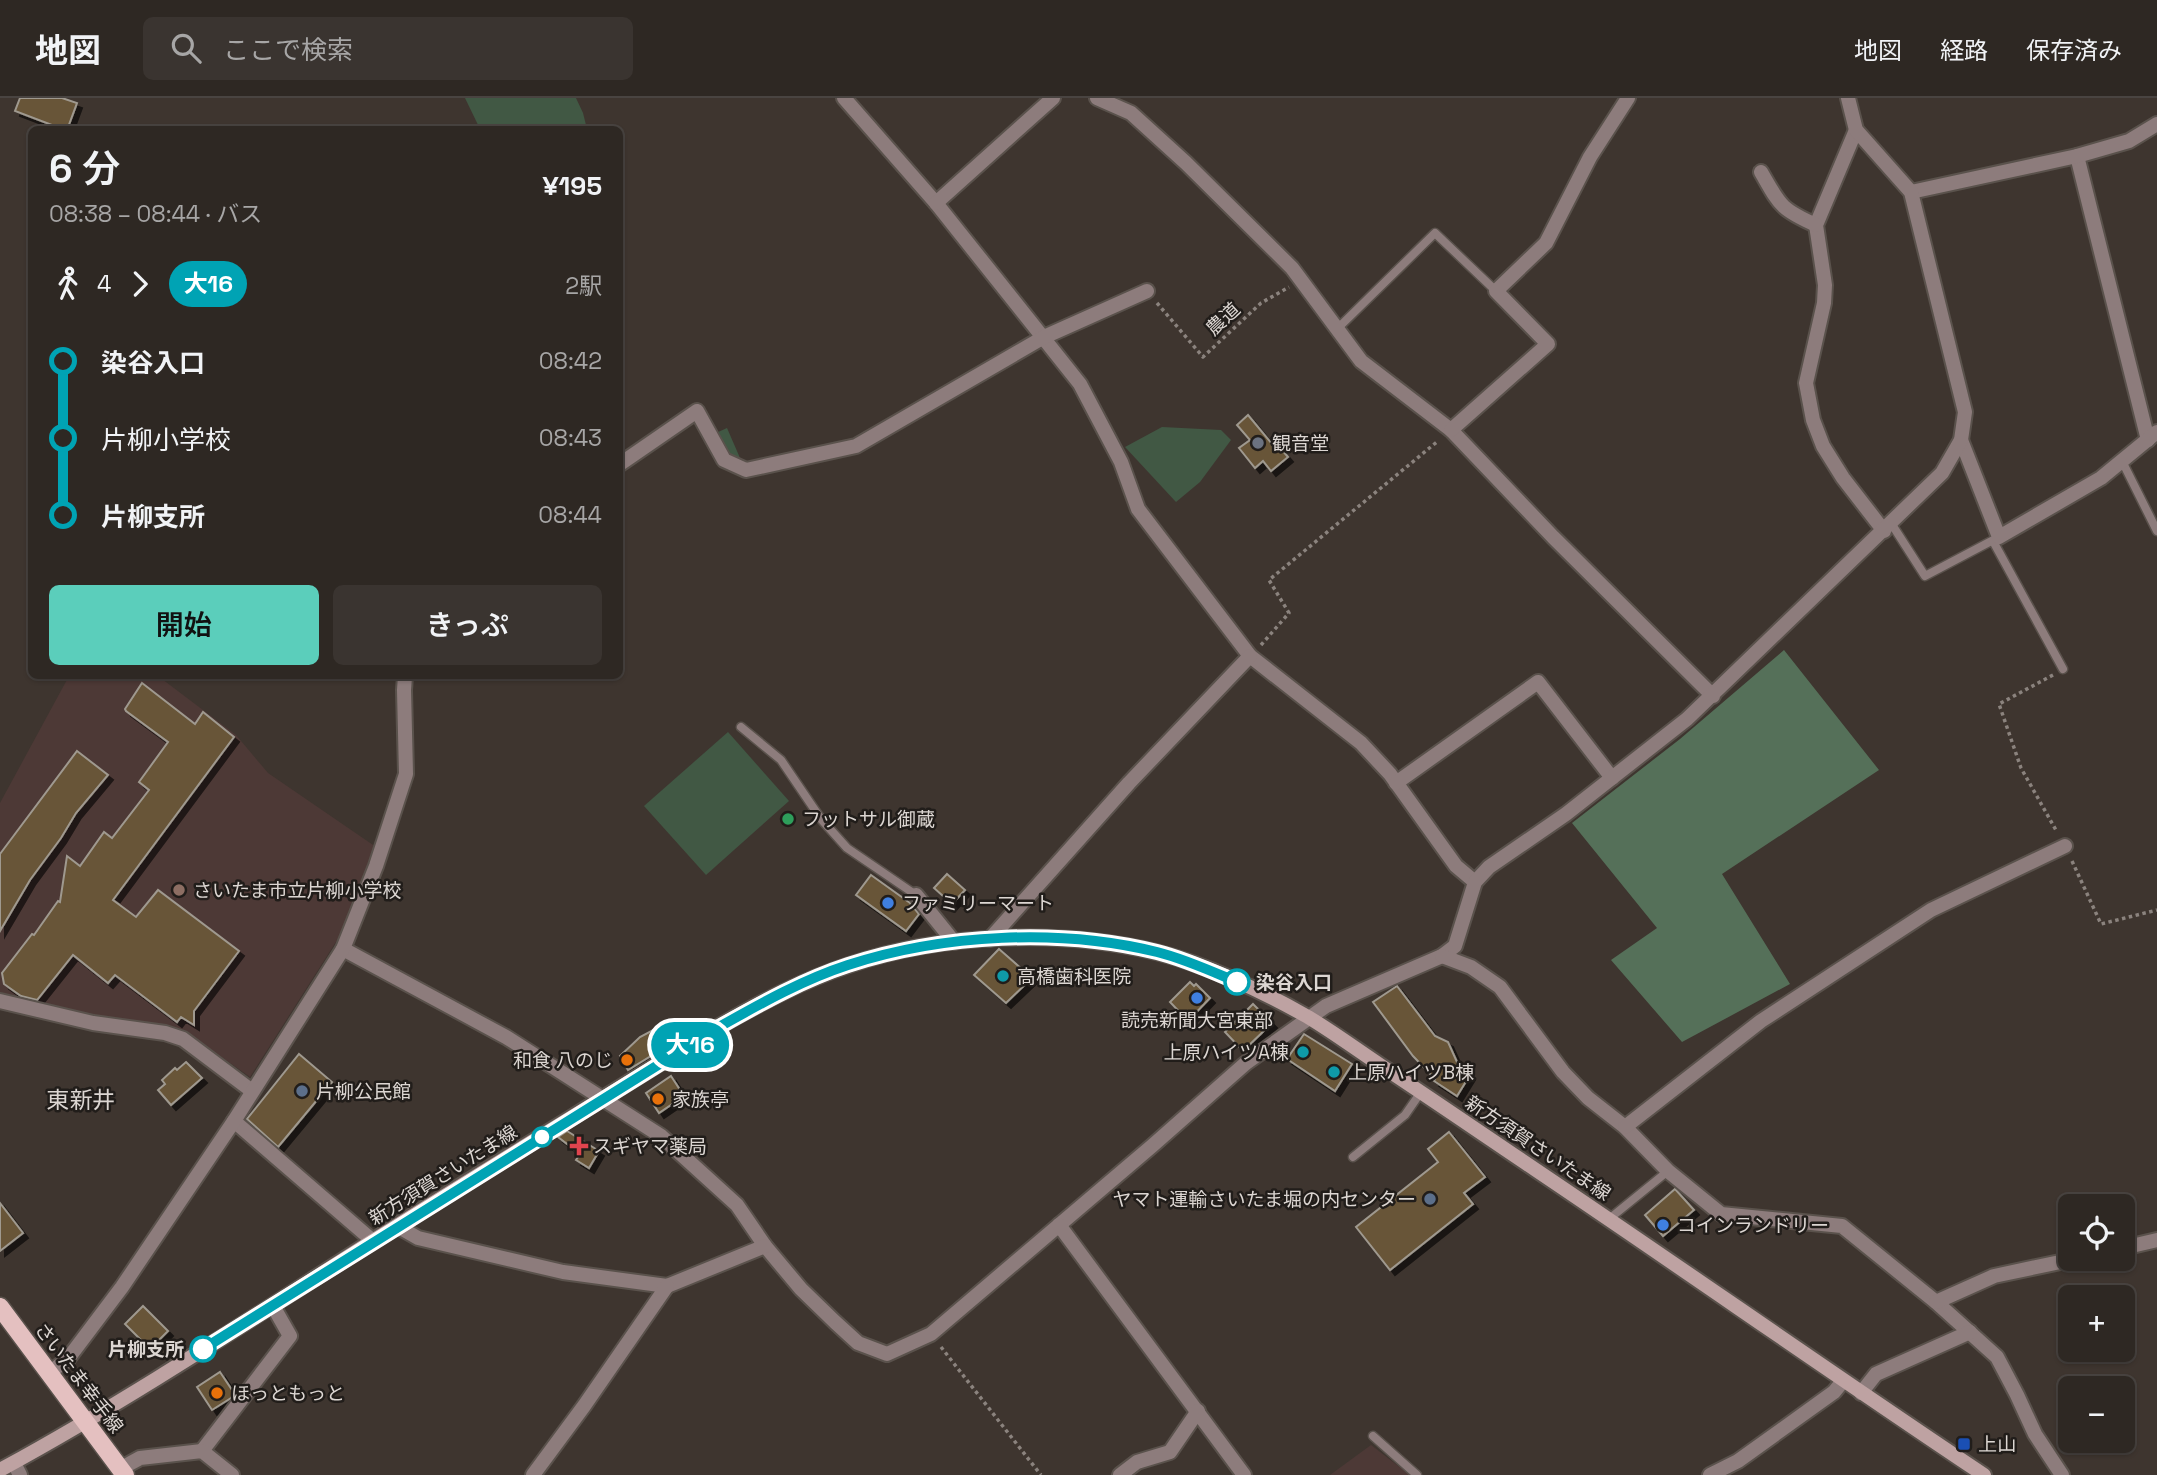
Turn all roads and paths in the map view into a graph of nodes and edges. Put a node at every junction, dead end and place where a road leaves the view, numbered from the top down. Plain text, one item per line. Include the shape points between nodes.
1 (844, 98) edge
2 (1053, 98) edge
3 (1097, 98) edge
4 (1628, 98) edge
5 (1848, 98) edge
6 (2157, 126) edge
7 (1856, 130) junction
8 (2077, 156) junction
9 (1760, 172) dead end
10 (1911, 192) junction
11 (936, 203) junction
12 (1816, 225) junction
13 (1301, 281) junction
14 (1147, 291) joint
15 (1496, 291) junction
16 (1336, 330) junction
17 (1044, 337) junction
18 (1451, 430) junction
19 (2152, 436) edge
20 (1961, 440) junction
21 (2122, 461) junction
22 (623, 462) edge
23 (1887, 527) junction
24 (2157, 531) edge
25 (1996, 539) junction
26 (1250, 656) junction
27 (2063, 669) joint
28 (405, 679) edge
29 (1713, 696) junction
30 (741, 727) dead end
31 (1612, 778) junction
32 (1396, 783) junction
33 (2065, 846) junction
34 (1475, 882) junction
35 (916, 895) joint
36 (2157, 910) edge
37 (990, 939) junction
38 (954, 942) junction
39 (343, 949) junction
40 (1442, 956) junction
41 (0, 1001) edge
42 (1310, 1018) junction
43 (252, 1091) junction
44 (1421, 1092) junction
45 (604, 1098) junction
46 (234, 1121) junction
47 (1625, 1127) junction
48 (1353, 1157) dead end
49 (1668, 1171) junction
50 (1609, 1219) junction
51 (1059, 1225) junction
52 (397, 1226) junction
53 (2157, 1240) edge
54 (373, 1241) junction
55 (2135, 1245) edge
56 (765, 1246) junction
57 (2058, 1262) edge
58 (667, 1286) junction
59 (1936, 1301) junction
60 (273, 1306) junction
61 (0, 1307) edge
62 (1970, 1332) junction
63 (931, 1334) junction
64 (50, 1372) junction
65 (1843, 1381) junction
66 (1861, 1393) junction
67 (1198, 1411) junction
68 (85, 1421) junction
69 (1373, 1436) dead end
70 (202, 1451) junction
71 (17, 1469) edge
72 (0, 1470) edge
73 (123, 1472) edge
74 (232, 1475) edge
75 (533, 1475) edge
76 (1041, 1475) edge
77 (1120, 1475) edge
78 (1244, 1475) edge
79 (1417, 1475) edge
80 (1710, 1475) edge
81 (1984, 1475) edge
82 (2062, 1475) edge

1 - 11 street
2 - 11 street
3 - 13 street via 1131,113
4 - 15 street via 1590,157 1546,243
5 - 7 street
6 - 8 street via 2129,141
7 - 10 street
7 - 12 street
8 - 10 street
8 - 19 street
9 - 12 street via 1778,203 1790,214
10 - 20 street via 1965,412
11 - 17 street
12 - 23 street via 1825,285 1806,383 1812,420 1829,457
13 - 14 path, 農道 via 1261,303 1203,356
13 - 16 street
14 - 17 street
15 - 16 lane via 1435,233
15 - 18 street via 1548,344
16 - 18 street via 1361,360
17 - 22 street via 856,446 746,470 724,460 697,411
17 - 26 street via 1080,384 1121,462 1138,509
18 - 26 path via 1269,580 1289,613
18 - 29 street
19 - 21 street
20 - 23 street via 1942,473
20 - 25 street
21 - 24 lane
21 - 25 street
23 - 25 lane via 1925,576
23 - 29 street
25 - 27 lane
26 - 32 street via 1361,743
26 - 37 street
27 - 33 path via 1999,704 2021,768
28 - 39 street via 406,774
29 - 31 street
30 - 35 lane via 781,760 847,848
31 - 32 street via 1538,682
31 - 34 street
32 - 34 street via 1456,866
33 - 36 path via 2101,924
33 - 47 street via 1931,911 1761,1021
34 - 40 street via 1455,946
35 - 38 street
37 - 38 main road, 新方須賀さいたま線
37 - 42 main road, 新方須賀さいたま線 via 1076,940 1158,953 1243,984
38 - 45 main road, 新方須賀さいたま線 via 883,954 804,982 719,1027
39 - 43 street
39 - 45 street via 506,1037
40 - 42 street via 1326,1006
40 - 47 street via 1471,967 1500,988 1563,1072
41 - 43 street via 183,1039
42 - 44 main road, 新方須賀さいたま線
42 - 51 street via 1246,1063
43 - 46 street
44 - 48 lane via 1405,1115
44 - 50 main road, 新方須賀さいたま線
45 - 52 main road, 新方須賀さいたま線
45 - 56 street via 661,1136 695,1166 737,1205
46 - 54 street
46 - 64 street via 122,1287 67,1360
47 - 49 street
49 - 50 lane
49 - 59 street via 1721,1214 1842,1226
50 - 65 main road, 新方須賀さいたま線
51 - 63 street
51 - 67 street
52 - 54 main road, 新方須賀さいたま線
52 - 58 street via 418,1238 563,1272
53 - 55 street
54 - 60 main road, 新方須賀さいたま線
56 - 58 street
56 - 63 street via 801,1289 858,1343 887,1354
57 - 59 street via 1994,1276
58 - 75 street
59 - 62 street
60 - 68 main road, 新方須賀さいたま線
60 - 70 street via 290,1336
61 - 64 main road, さいたま幸手線
62 - 66 street via 1876,1374
62 - 82 street via 1997,1357 2035,1434
63 - 76 path
64 - 68 main road, さいたま幸手線
65 - 66 main road, 新方須賀さいたま線
65 - 80 street via 1748,1453
66 - 81 main road, 新方須賀さいたま線
67 - 77 street via 1170,1452 1138,1462
67 - 78 street
68 - 71 main road, 新方須賀さいたま線
68 - 73 main road, さいたま幸手線
69 - 79 lane
70 - 73 street via 140,1458
70 - 74 street
71 - 72 main road, 新方須賀さいたま線

